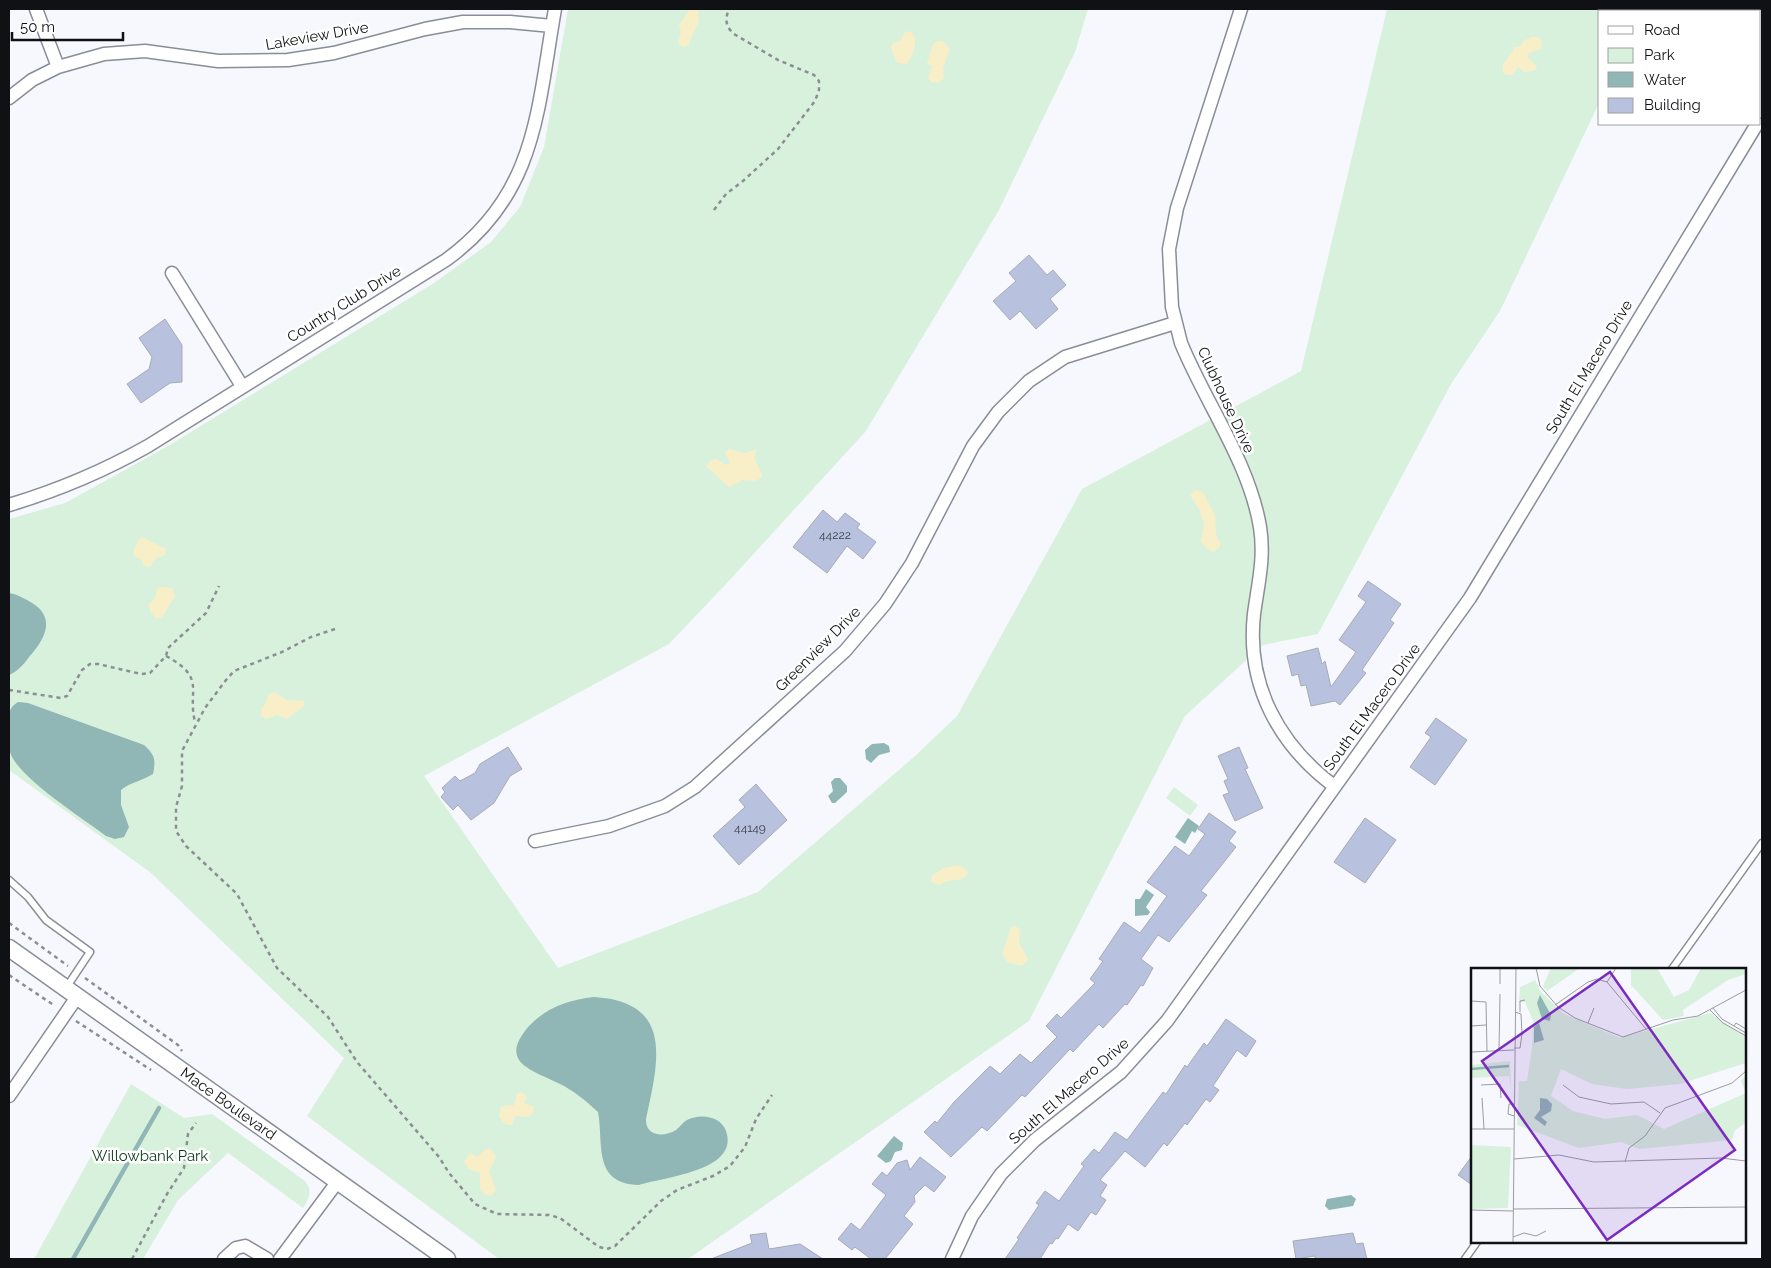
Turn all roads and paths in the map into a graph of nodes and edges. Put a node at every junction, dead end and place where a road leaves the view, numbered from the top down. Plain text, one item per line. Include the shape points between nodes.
1 (36, 9) edge
2 (555, 9) edge
3 (729, 9) edge
4 (1241, 9) edge
5 (552, 26) junction
6 (58, 67) junction
7 (9, 98) edge
8 (1755, 125) edge
9 (714, 210) dead end
10 (172, 273) dead end
11 (1175, 323) junction
12 (242, 386) junction
13 (9, 505) edge
14 (219, 586) dead end
15 (335, 629) dead end
16 (166, 656) junction
17 (9, 690) edge
18 (196, 724) junction
19 (1334, 786) junction
20 (535, 841) dead end
21 (1762, 843) edge
22 (9, 880) edge
23 (9, 923) edge
24 (9, 948) edge
25 (59, 959) dead end
26 (1673, 968) edge
27 (9, 975) edge
28 (71, 993) junction
29 (66, 1013) junction
30 (82, 1024) dead end
31 (772, 1095) dead end
32 (9, 1096) edge
33 (196, 1123) dead end
34 (338, 1180) junction
35 (1476, 1243) edge
36 (440, 1257) edge
37 (132, 1259) edge
38 (224, 1259) edge
39 (268, 1259) edge
40 (280, 1259) edge
41 (952, 1259) edge
42 (1465, 1259) edge

1 - 6 street
2 - 5 street, Country Club Drive
3 - 9 path via 728,29 778,60 814,75 819,81 819,90 815,101 778,149 726,194
4 - 11 street, Clubhouse Drive via 1177,208 1168,270
5 - 6 street, Lakeview Drive via 463,22 334,53 288,60 218,61 145,51 104,54
5 - 12 street, Country Club Drive via 534,129 525,160 495,214 469,243 446,260
6 - 7 street, Lakeview Drive via 32,80
8 - 19 street, South El Macero Drive via 1470,598
10 - 12 street
11 - 19 street, Clubhouse Drive via 1187,358 1243,474 1260,527 1262,572 1252,632 1256,672 1262,693 1284,738 1310,767
11 - 20 street, Greenview Drive via 1065,357 1029,381 998,412 973,446 912,563 885,604 844,651 695,787 665,806 609,826
12 - 13 street, Country Club Drive via 110,467 58,490
14 - 16 path via 206,613 168,648
15 - 18 path via 234,671
16 - 17 path via 150,673 141,674 90,664 82,670 72,691 61,698
16 - 18 path via 178,662 190,675 195,689 193,713
18 - 31 path via 182,752 182,786 176,807 176,831 186,846 237,894 277,968 328,1017 357,1062 475,1204 497,1214 560,1218 607,1249 615,1246 661,1201 677,1190 730,1166 745,1147 756,1119
19 - 41 street, South El Macero Drive via 1168,1021 1121,1072 1035,1140 1001,1174 972,1216
21 - 26 lane
22 - 28 lane via 28,896 46,920 90,952
23 - 25 path
24 - 28 street, Mace Boulevard
27 - 29 path
28 - 29 street
28 - 34 street, Mace Boulevard
29 - 30 path
29 - 32 street
33 - 37 path via 188,1134 184,1168
34 - 36 street, Mace Boulevard
34 - 40 street
35 - 42 lane
38 - 39 street via 236,1248 245,1246

